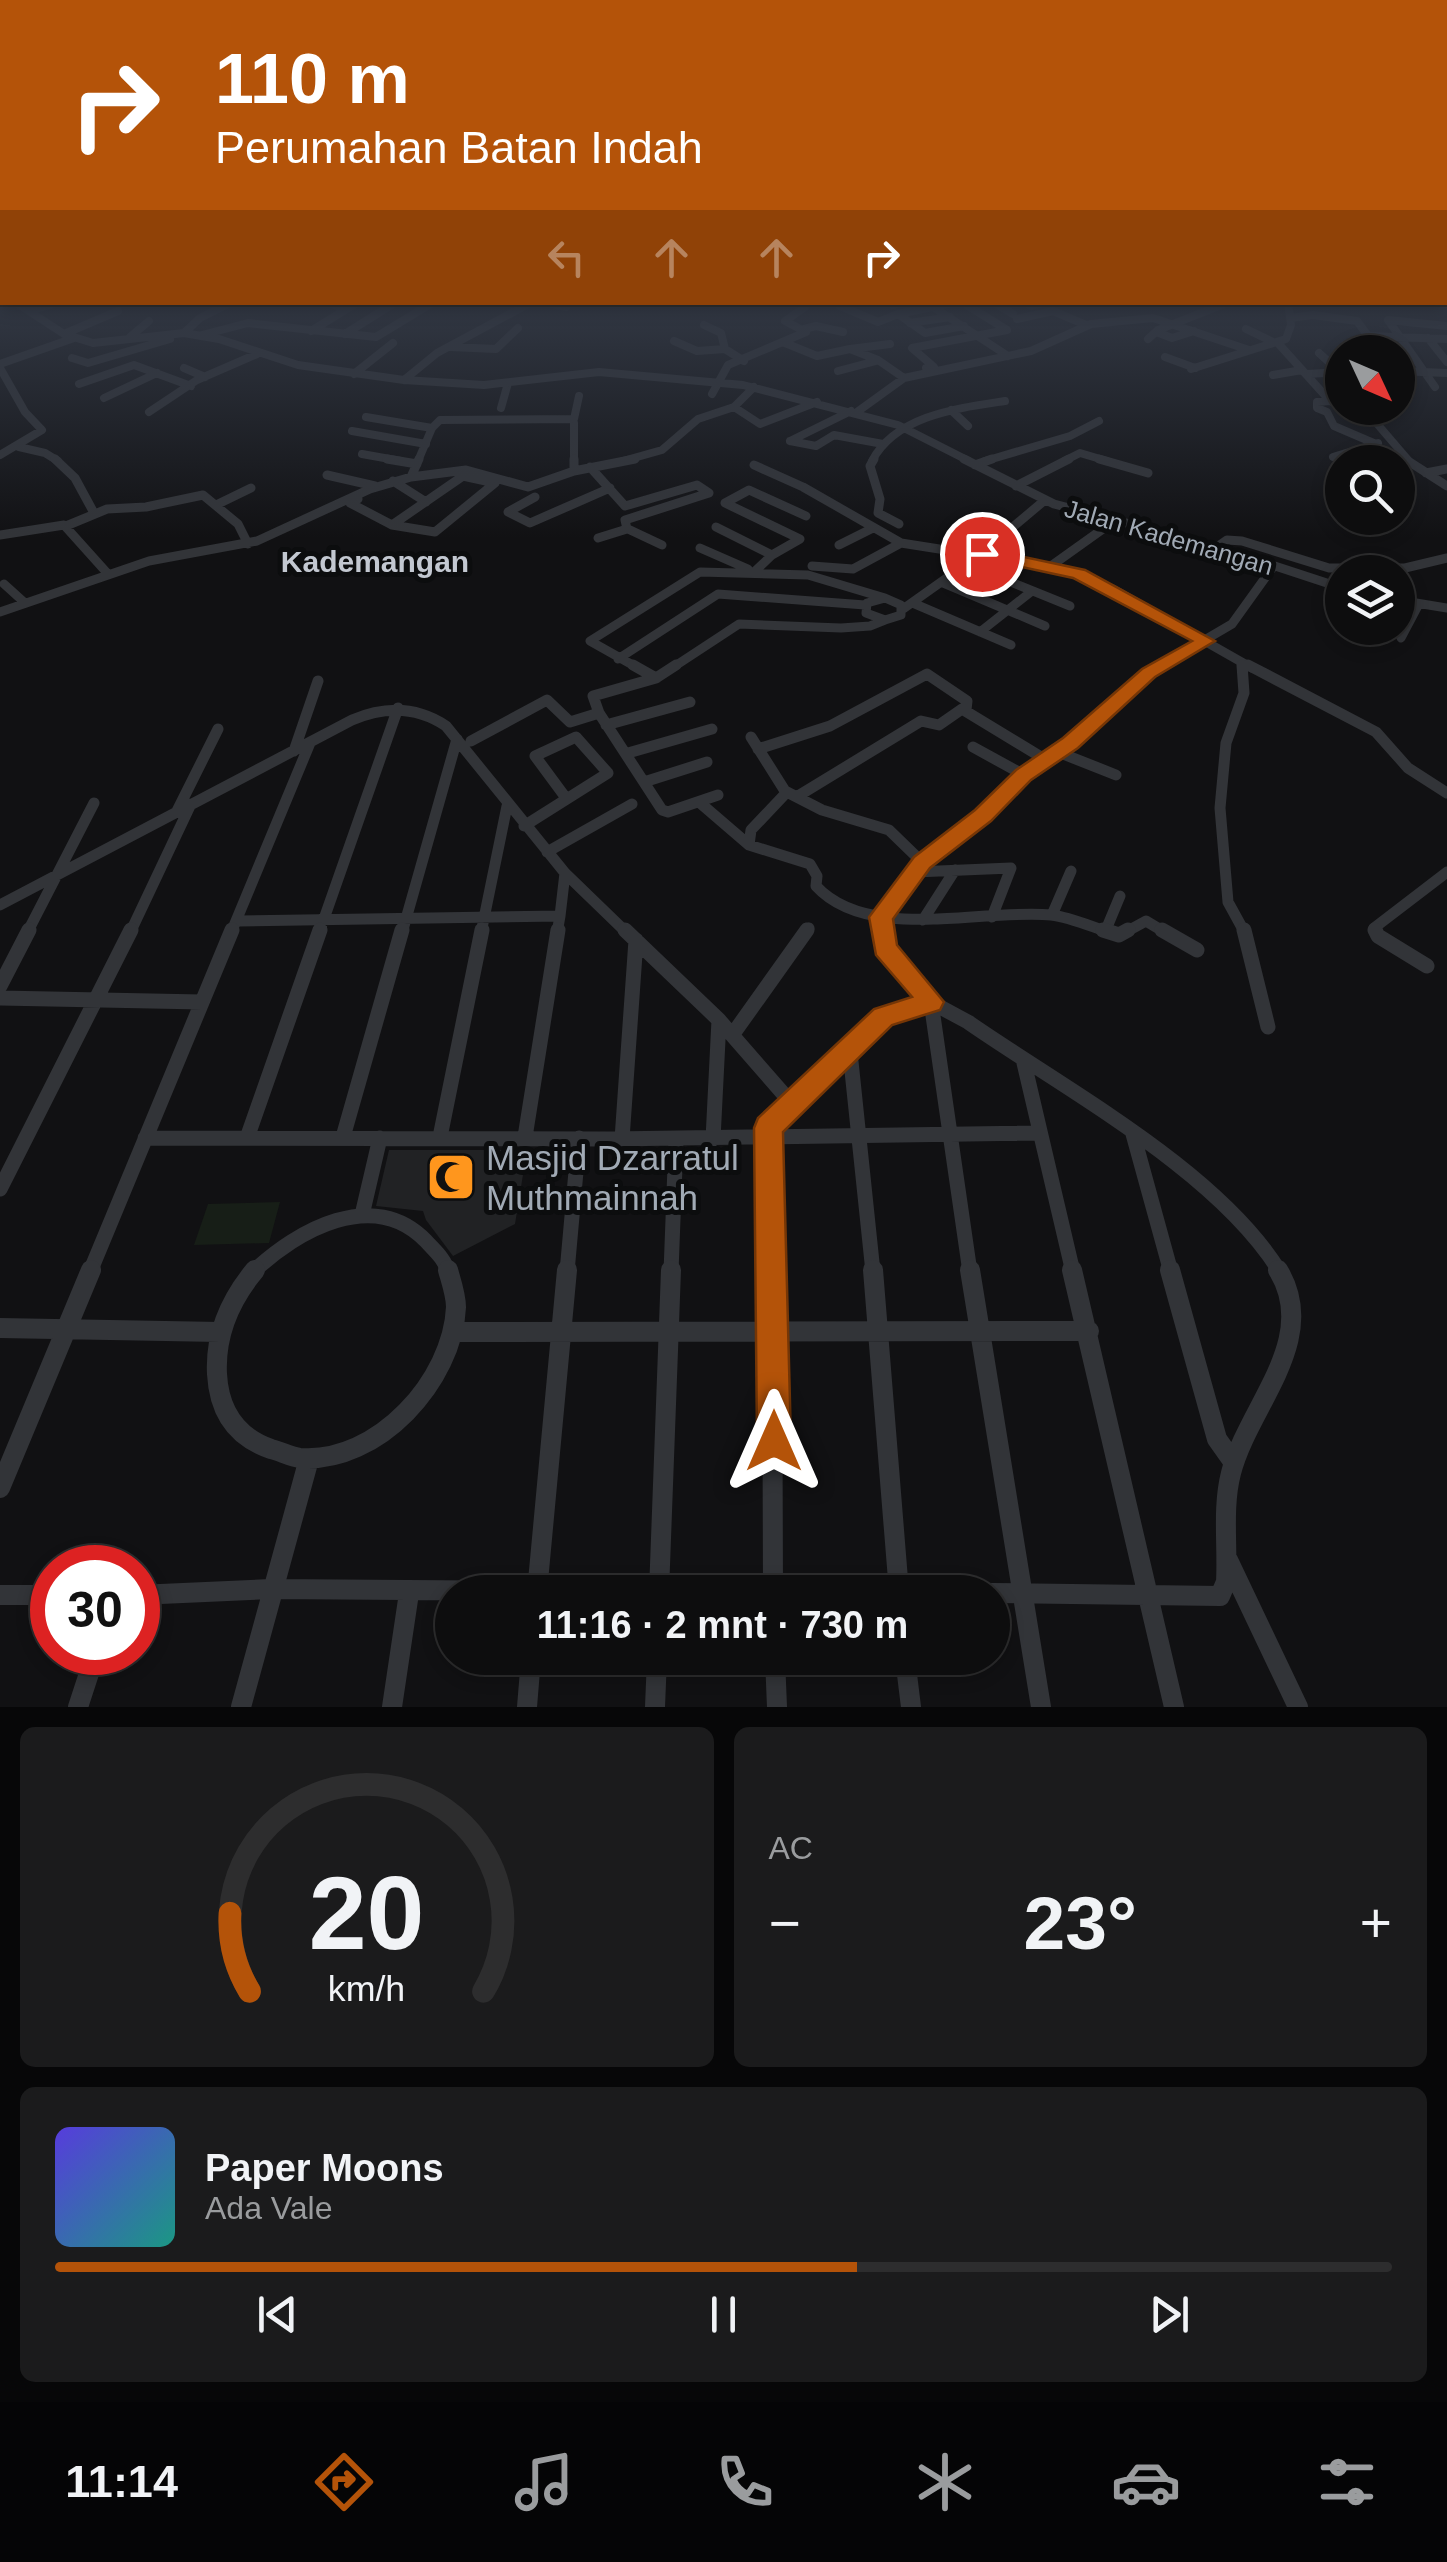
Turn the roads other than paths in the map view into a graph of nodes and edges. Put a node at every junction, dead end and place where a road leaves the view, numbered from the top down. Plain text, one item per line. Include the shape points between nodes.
1 (7, 379) edge
2 (94, 379) edge
3 (145, 379) edge
4 (171, 379) edge
5 (202, 379) edge
6 (393, 379) edge
7 (544, 379) edge
8 (689, 379) edge
9 (902, 379) edge
10 (1429, 379) edge
11 (404, 380) joint
12 (721, 381) junction
13 (508, 383) junction
14 (79, 384) dead end
15 (190, 386) junction
16 (754, 387) junction
17 (1435, 387) dead end
18 (712, 394) dead end
19 (579, 396) dead end
20 (104, 398) dead end
21 (1005, 400) dead end
22 (817, 402) junction
23 (734, 406) junction
24 (500, 408) dead end
25 (951, 410) junction
26 (855, 411) junction
27 (149, 412) dead end
28 (366, 416) dead end
29 (1099, 421) dead end
30 (574, 423) dead end
31 (1334, 425) edge
32 (1376, 425) edge
33 (968, 426) dead end
34 (432, 428) junction
35 (908, 429) junction
36 (352, 431) dead end
37 (1390, 442) junction
38 (426, 444) junction
39 (883, 444) junction
40 (1376, 444) junction
41 (1373, 445) edge
42 (1026, 446) junction
43 (19, 447) junction
44 (1053, 451) dead end
45 (362, 454) dead end
46 (0, 456) edge
47 (417, 464) junction
48 (754, 465) dead end
49 (975, 465) junction
50 (590, 467) junction
51 (1447, 469) edge
52 (574, 471) junction
53 (1148, 473) dead end
54 (1426, 473) junction
55 (327, 475) dead end
56 (411, 477) junction
57 (395, 482) junction
58 (377, 486) junction
59 (1016, 486) junction
60 (1447, 486) edge
61 (251, 488) dead end
62 (610, 488) junction
63 (535, 497) dead end
64 (1045, 500) junction
65 (426, 502) junction
66 (216, 504) junction
67 (94, 513) junction
68 (806, 516) dead end
69 (1114, 521) junction
70 (899, 524) dead end
71 (392, 525) junction
72 (66, 526) junction
73 (716, 527) dead end
74 (873, 528) junction
75 (628, 529) junction
76 (0, 536) edge
77 (598, 538) dead end
78 (248, 544) junction
79 (902, 544) junction
80 (662, 545) dead end
81 (840, 545) dead end
82 (1217, 547) junction
83 (700, 548) dead end
84 (982, 554) junction
85 (772, 556) junction
86 (1447, 558) edge
87 (966, 564) junction
88 (812, 566) dead end
89 (1051, 566) junction
90 (1273, 567) junction
91 (126, 568) junction
92 (754, 572) junction
93 (108, 574) junction
94 (141, 581) dead end
95 (941, 582) junction
96 (1325, 583) edge
97 (4, 584) dead end
98 (1032, 590) junction
99 (885, 598) junction
100 (25, 603) junction
101 (1415, 603) edge
102 (915, 604) junction
103 (1419, 604) junction
104 (865, 605) junction
105 (1070, 606) dead end
106 (1447, 608) edge
107 (903, 610) junction
108 (1007, 610) junction
109 (0, 612) edge
110 (1415, 612) edge
111 (885, 620) junction
112 (1045, 626) dead end
113 (980, 632) junction
114 (1206, 641) junction
115 (1011, 645) dead end
116 (618, 659) junction
117 (1242, 663) junction
118 (656, 678) junction
119 (318, 680) dead end
120 (690, 702) dead end
121 (398, 708) junction
122 (966, 710) junction
123 (599, 713) junction
124 (606, 725) junction
125 (218, 729) dead end
126 (712, 729) dead end
127 (464, 740) junction
128 (310, 742) junction
129 (973, 747) dead end
130 (294, 751) junction
131 (1058, 752) junction
132 (628, 753) junction
133 (1046, 760) junction
134 (708, 762) dead end
135 (1024, 775) junction
136 (1116, 775) dead end
137 (644, 782) junction
138 (1447, 793) edge
139 (793, 794) junction
140 (718, 795) dead end
141 (566, 798) junction
142 (94, 802) dead end
143 (699, 802) junction
144 (632, 804) dead end
145 (507, 806) junction
146 (184, 808) junction
147 (524, 826) junction
148 (749, 845) junction
149 (547, 852) junction
150 (918, 867) junction
151 (954, 870) junction
152 (1071, 870) dead end
153 (565, 872) junction
154 (1447, 872) edge
155 (58, 875) junction
156 (1120, 896) dead end
157 (0, 905) edge
158 (1052, 915) junction
159 (560, 916) junction
160 (992, 917) junction
161 (484, 918) junction
162 (322, 920) junction
163 (404, 920) junction
164 (922, 920) junction
165 (238, 921) junction
166 (881, 924) junction
167 (809, 928) dead end
168 (1104, 932) junction
169 (636, 940) junction
170 (1197, 950) dead end
171 (1427, 966) dead end
172 (0, 986) edge
173 (0, 998) edge
174 (98, 998) junction
175 (202, 1002) junction
176 (931, 1002) junction
177 (719, 1020) junction
178 (1268, 1027) dead end
179 (733, 1034) junction
180 (850, 1052) junction
181 (1024, 1062) junction
182 (794, 1106) junction
183 (769, 1132) junction
184 (1039, 1133) junction
185 (1133, 1134) junction
186 (344, 1137) junction
187 (440, 1137) junction
188 (525, 1137) junction
189 (859, 1137) junction
190 (144, 1138) junction
191 (247, 1138) junction
192 (380, 1138) junction
193 (578, 1138) junction
194 (713, 1138) junction
195 (952, 1138) junction
196 (622, 1139) junction
197 (676, 1140) junction
198 (0, 1189) edge
199 (362, 1215) junction
200 (0, 1328) edge
201 (65, 1330) junction
202 (879, 1330) junction
203 (562, 1331) junction
204 (1089, 1331) junction
205 (220, 1332) junction
206 (453, 1332) junction
207 (669, 1332) junction
208 (978, 1332) junction
209 (774, 1333) junction
210 (309, 1459) junction
211 (1234, 1464) junction
212 (0, 1488) edge
213 (1228, 1560) junction
214 (540, 1575) edge
215 (660, 1575) edge
216 (773, 1575) edge
217 (898, 1575) edge
218 (271, 1589) junction
219 (1010, 1592) edge
220 (1023, 1592) junction
221 (160, 1593) edge
222 (410, 1593) junction
223 (435, 1593) edge
224 (0, 1595) edge
225 (30, 1595) edge
226 (1149, 1595) junction
227 (88, 1675) edge
228 (530, 1675) edge
229 (657, 1675) edge
230 (775, 1675) edge
231 (908, 1675) edge
232 (78, 1707) edge
233 (241, 1707) edge
234 (392, 1707) edge
235 (527, 1707) edge
236 (656, 1707) edge
237 (776, 1707) edge
238 (911, 1707) edge
239 (1041, 1707) edge
240 (1174, 1707) edge
241 (1298, 1707) edge

1 - 43 street via 42,430
2 - 14 street
3 - 20 street
4 - 15 street
5 - 15 street
6 - 11 street, Jalan Kademangan
7 - 13 street, Jalan Kademangan
8 - 12 street, Jalan Kademangan
9 - 26 street
10 - 17 street
11 - 13 street, Jalan Kademangan
12 - 16 street, Jalan Kademangan
12 - 18 street
13 - 24 street
15 - 27 street
16 - 22 street, Jalan Kademangan
16 - 23 street
19 - 34 street via 574,419 448,418
21 - 25 street
22 - 23 street via 760,424
22 - 26 street, Jalan Kademangan
23 - 50 street via 698,418 657,453
25 - 33 street
25 - 35 street
26 - 35 street, Jalan Kademangan
26 - 39 street via 790,440 816,446 834,435
28 - 34 street
29 - 42 street via 1076,436
30 - 52 street
31 - 40 street
32 - 37 street
34 - 38 street
35 - 39 street
35 - 49 street, Jalan Kademangan
36 - 38 street
37 - 40 street
37 - 54 street
38 - 47 street
39 - 70 street via 870,466 878,513
40 - 41 street
42 - 44 street
42 - 49 street
43 - 46 street
43 - 67 street via 34,447 66,467
45 - 47 street
47 - 56 street
48 - 74 street
49 - 59 street, Jalan Kademangan
50 - 52 street
50 - 62 street
51 - 54 street
52 - 56 street via 528,486 466,470
53 - 59 street via 1080,453
54 - 60 street
55 - 58 street
56 - 57 street
57 - 58 street
57 - 65 street
57 - 71 street via 350,503
58 - 78 street
59 - 64 street, Jalan Kademangan
61 - 66 street
62 - 63 street via 529,524 508,512
62 - 75 street via 625,506 697,485 709,493 625,520
64 - 69 street, Jalan Kademangan
64 - 84 street
65 - 71 street
65 - 71 street via 464,475 494,482 435,532
66 - 67 street via 201,495
66 - 78 street
67 - 72 street
68 - 85 street via 749,490 724,502 800,540
69 - 82 street, Jalan Kademangan
69 - 89 street
72 - 76 street
72 - 93 street
73 - 85 street
74 - 79 street
74 - 81 street
75 - 77 street
75 - 80 street
78 - 91 street
79 - 84 street
79 - 88 street via 853,569
82 - 86 street via 1242,541 1329,568 1405,568
82 - 90 street, Jalan Kademangan
83 - 92 street
84 - 87 street
84 - 89 street
85 - 92 street
87 - 95 street
87 - 98 street
89 - 114 street via 1113,589
90 - 96 street, Jalan Kademangan
90 - 114 street via 1232,624
91 - 93 street
91 - 94 street
92 - 99 street via 817,576
92 - 116 street via 697,573 590,640
93 - 100 street
95 - 102 street
95 - 108 street
97 - 100 street
98 - 105 street
98 - 108 street
99 - 104 street
99 - 107 street
100 - 109 street
101 - 103 street
102 - 107 street
102 - 113 street
103 - 106 street
103 - 110 street
104 - 111 street via 869,615
104 - 116 street via 718,594
107 - 111 street
108 - 112 street
108 - 113 street
111 - 118 street via 825,628 739,624
113 - 115 street
114 - 117 street
114 - 131 street via 1148,673
116 - 118 street
117 - 138 street via 1376,732 1408,768
117 - 178 street via 1244,694 1226,743 1222,867 1228,902 1249,940
118 - 123 street via 594,695
119 - 130 street
120 - 124 street
121 - 127 street via 440,721
121 - 128 street via 371,710
121 - 162 street
122 - 133 street
122 - 139 street via 939,725 921,721
122 - 139 street via 967,702 928,674 830,726 754,743
123 - 124 street
123 - 127 street via 570,722 548,700
124 - 132 street
125 - 146 street
126 - 132 street
127 - 145 street
127 - 163 street
128 - 130 street
128 - 165 street
129 - 135 street
130 - 146 street
131 - 133 street
131 - 136 street
132 - 137 street
133 - 135 street
134 - 137 street
135 - 150 street
137 - 143 street via 665,812
139 - 148 street via 751,830
139 - 150 street via 889,830
140 - 143 street
141 - 141 street via 536,756 576,737 608,772
141 - 147 street
142 - 155 street
143 - 148 street
144 - 149 street
145 - 147 street
145 - 161 street
146 - 155 street
146 - 174 street
147 - 149 street
148 - 166 street via 803,859 816,869 816,886 826,897
149 - 153 street
150 - 151 street
150 - 166 street
151 - 160 street via 1011,868
151 - 164 street
152 - 158 street
153 - 159 street
153 - 169 street
154 - 171 street via 1374,928
155 - 157 street
155 - 172 street
156 - 168 street
158 - 160 street
158 - 168 street
159 - 161 street
159 - 188 street
160 - 164 street
161 - 163 street
161 - 187 street
162 - 163 street
162 - 165 street
162 - 191 street
163 - 186 street
164 - 166 street
165 - 175 street
166 - 176 street via 885,948
167 - 179 street
168 - 170 street via 1119,936 1146,920
169 - 177 street
169 - 196 street
173 - 174 street
174 - 175 street
174 - 198 street
175 - 190 street
176 - 180 street via 890,1012
176 - 181 street
176 - 195 street
177 - 179 street
177 - 194 street
179 - 182 street
180 - 182 street
180 - 189 street
181 - 184 street
181 - 185 street
182 - 183 street
183 - 189 street
183 - 194 street
183 - 209 street
184 - 195 street
184 - 204 street
185 - 211 street via 1217,1439
185 - 211 street via 1215,1196 1257,1238 1292,1290 1293,1319 1273,1386
186 - 191 street
186 - 192 street
187 - 188 street
187 - 192 street
188 - 193 street
189 - 195 street
189 - 202 street
190 - 191 street
190 - 201 street
192 - 199 street
193 - 196 street
193 - 203 street
194 - 197 street
195 - 208 street
196 - 197 street
197 - 207 street
199 - 205 street via 318,1225 286,1242 234,1297
199 - 206 street via 410,1226 432,1243 456,1298
200 - 201 street
201 - 205 street
201 - 212 street
202 - 208 street
202 - 209 street
202 - 217 street
203 - 206 street
203 - 207 street
203 - 214 street
204 - 208 street
204 - 226 street
205 - 210 street via 214,1370 221,1406 241,1435 271,1454
206 - 210 street via 417,1404 348,1452
207 - 209 street
207 - 215 street
208 - 220 street
209 - 216 street
210 - 218 street
211 - 213 street
213 - 226 street via 1220,1596
213 - 241 street
218 - 221 street
218 - 222 street
218 - 233 street
219 - 220 street
220 - 226 street
220 - 239 street
222 - 223 street
222 - 234 street
224 - 225 street
226 - 240 street
227 - 232 street
228 - 235 street
229 - 236 street
230 - 237 street
231 - 238 street

